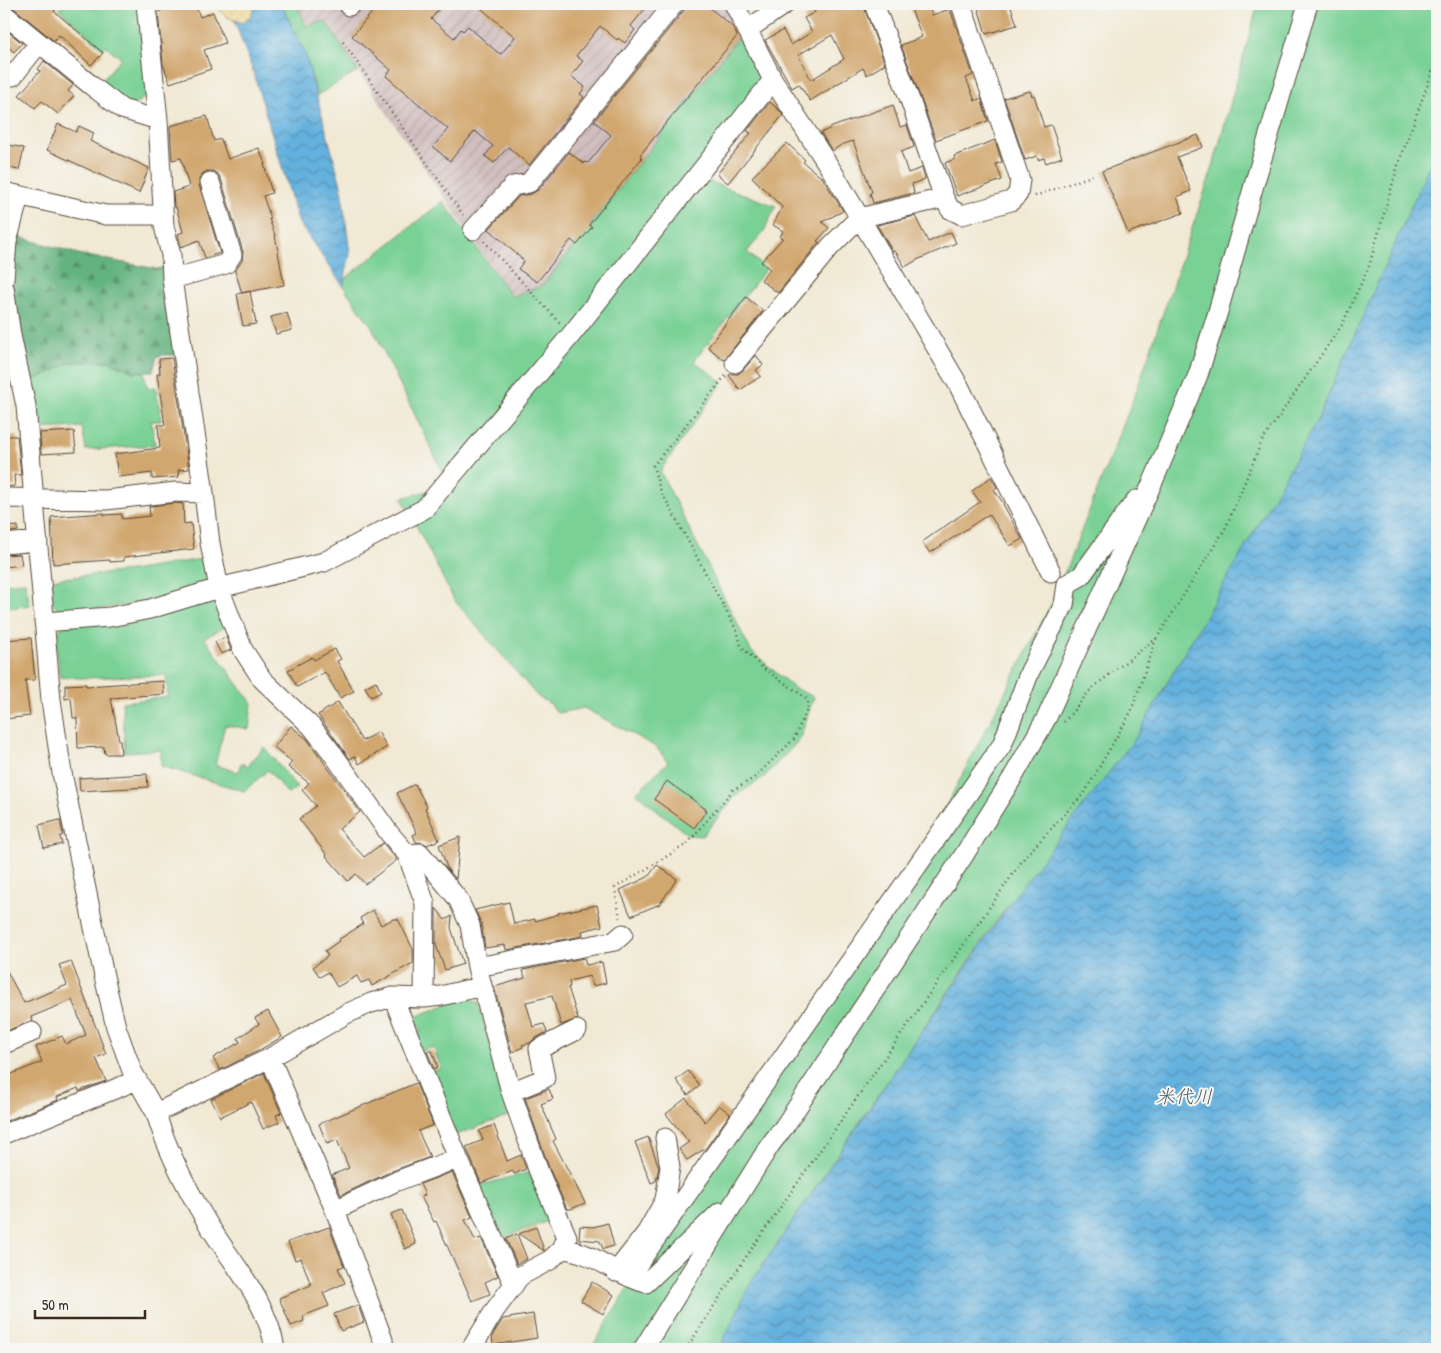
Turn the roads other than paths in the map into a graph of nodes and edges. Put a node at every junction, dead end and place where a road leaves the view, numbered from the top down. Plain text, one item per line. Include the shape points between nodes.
1 (146, 4) edge
2 (674, 4) edge
3 (734, 4) edge
4 (785, 4) edge
5 (874, 4) edge
6 (961, 4) edge
7 (1308, 4) edge
8 (4, 14) edge
9 (747, 30) junction
10 (39, 43) junction
11 (13, 76) dead end
12 (773, 80) junction
13 (158, 120) junction
14 (210, 182) dead end
15 (11, 194) edge
16 (944, 198) junction
17 (163, 215) junction
18 (859, 218) junction
19 (473, 230) road end
20 (4, 279) edge
21 (172, 279) junction
22 (4, 287) edge
23 (735, 363) road end
24 (1159, 468) junction
25 (204, 493) junction
26 (4, 498) edge
27 (34, 499) junction
28 (38, 541) junction
29 (4, 544) edge
30 (1051, 572) dead end
31 (220, 588) junction
32 (44, 622) junction
33 (407, 854) junction
34 (623, 934) road end
35 (477, 967) junction
36 (482, 986) junction
37 (393, 997) junction
38 (424, 998) junction
39 (577, 1030) dead end
40 (32, 1032) dead end
41 (4, 1044) edge
42 (270, 1058) junction
43 (137, 1080) junction
44 (511, 1092) junction
45 (156, 1113) junction
46 (4, 1134) edge
47 (665, 1138) dead end
48 (458, 1158) junction
49 (741, 1192) junction
50 (336, 1210) junction
51 (562, 1249) junction
52 (622, 1275) junction
53 (514, 1285) junction
54 (274, 1349) edge
55 (384, 1349) edge
56 (471, 1349) edge
57 (643, 1349) edge

1 - 13 street
2 - 19 street via 529,183 513,186
3 - 9 street
4 - 9 street
5 - 16 street
6 - 16 street via 1020,180 1018,194 1011,200 962,215 950,209
7 - 24 street via 1217,316 1198,375
8 - 10 street
9 - 12 street
10 - 11 street
10 - 13 street via 122,109
12 - 18 street
12 - 31 street via 571,335 424,509 324,562
13 - 17 street
14 - 21 street via 232,255 226,264
15 - 17 street via 106,215
15 - 20 street
16 - 18 street
17 - 21 street
18 - 23 street via 830,247
18 - 30 street via 959,386
21 - 25 street
22 - 27 street via 26,406
24 - 49 street via 1047,717 1013,777
24 - 52 street via 1081,576 1067,584 1064,605 1030,671 1002,745
25 - 27 street via 176,492 106,500
25 - 31 street
26 - 27 street
27 - 28 street
28 - 29 street
28 - 32 street
31 - 32 street via 110,617
31 - 33 street via 243,650 262,679 312,727
32 - 43 street via 62,772 114,1019
33 - 35 street via 420,853 458,899 470,926
33 - 38 street via 425,903
34 - 35 street via 615,940
35 - 36 street
36 - 38 street
36 - 44 street
37 - 38 street
37 - 42 street via 346,1014
37 - 48 street
39 - 44 street via 539,1049 545,1078
40 - 41 street
42 - 45 street
42 - 50 street
43 - 45 street
43 - 46 street
44 - 51 street via 539,1172 567,1237
45 - 54 street via 172,1156 207,1223 264,1312
47 - 52 street via 670,1167 665,1200
48 - 50 street via 397,1181
48 - 53 street
49 - 52 street via 646,1283
49 - 57 street
50 - 55 street
51 - 52 street via 575,1250
51 - 53 street via 550,1260 520,1276
53 - 56 street via 494,1310

